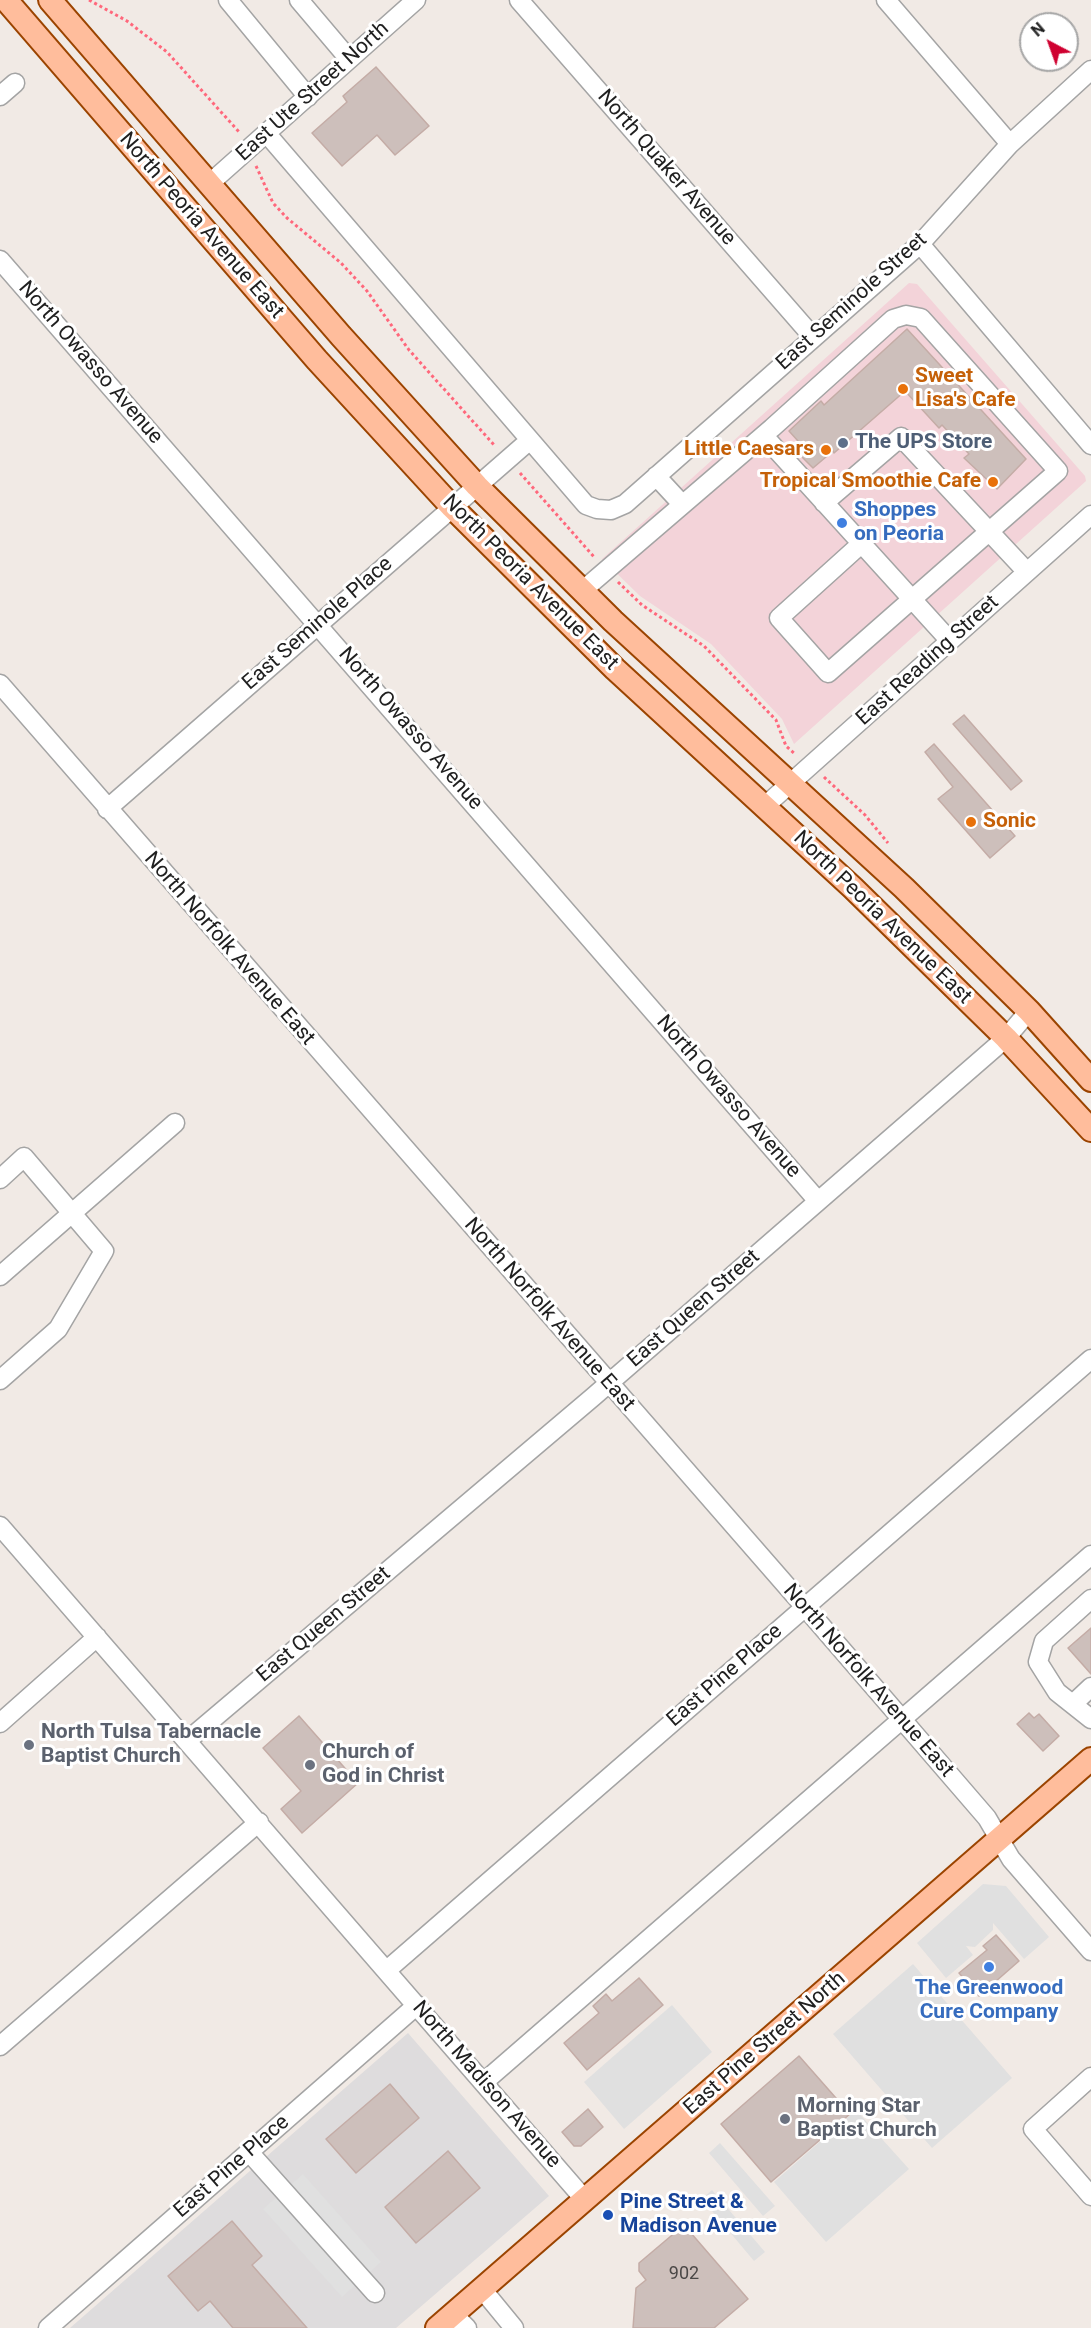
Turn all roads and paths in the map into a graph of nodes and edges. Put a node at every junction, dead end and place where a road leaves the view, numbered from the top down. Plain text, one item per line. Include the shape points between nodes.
1 (6, 0) edge
2 (50, 0) edge
3 (228, 0) edge
4 (299, 0) edge
5 (416, 0) edge
6 (519, 0) edge
7 (886, 0) edge
8 (349, 60) junction
9 (1091, 70) edge
10 (15, 83) dead end
11 (0, 96) edge
12 (308, 97) junction
13 (267, 134) junction
14 (1010, 144) junction
15 (209, 184) junction
16 (920, 244) junction
17 (0, 260) edge
18 (813, 337) junction
19 (764, 436) junction
20 (530, 440) junction
21 (1091, 445) edge
22 (656, 476) junction
23 (477, 486) junction
24 (681, 503) junction
25 (824, 503) junction
26 (452, 507) junction
27 (1091, 514) edge
28 (989, 532) junction
29 (861, 544) junction
30 (1027, 572) junction
31 (582, 591) junction
32 (912, 599) junction
33 (318, 624) junction
34 (950, 641) junction
35 (0, 684) edge
36 (790, 784) junction
37 (765, 806) junction
38 (107, 809) junction
39 (1029, 1011) junction
40 (1006, 1038) junction
41 (1091, 1080) edge
42 (175, 1123) dead end
43 (1091, 1130) edge
44 (0, 1179) edge
45 (818, 1201) junction
46 (72, 1213) junction
47 (0, 1276) edge
48 (1091, 1359) edge
49 (0, 1380) edge
50 (608, 1383) junction
51 (0, 1526) edge
52 (1091, 1555) edge
53 (1091, 1599) edge
54 (805, 1607) junction
55 (97, 1637) junction
56 (1091, 1687) edge
57 (1074, 1703) junction
58 (1091, 1719) edge
59 (902, 1720) junction
60 (0, 1723) edge
61 (188, 1740) junction
62 (1091, 1759) edge
63 (259, 1822) junction
64 (999, 1839) junction
65 (1091, 1951) edge
66 (387, 1970) junction
67 (417, 2005) junction
68 (0, 2046) edge
69 (1091, 2077) edge
70 (484, 2082) junction
71 (249, 2152) junction
72 (1091, 2196) edge
73 (585, 2200) junction
74 (483, 2289) junction
75 (375, 2293) dead end
76 (452, 2323) edge
77 (48, 2328) edge
78 (514, 2328) edge

1 - 26 main road, North Peoria Avenue East via 317,360
2 - 15 main road, North Peoria Avenue East
3 - 12 street
4 - 8 street
5 - 8 street, East Ute Street North
6 - 18 street, North Quaker Avenue
7 - 14 street
8 - 12 street, East Ute Street North
9 - 14 street, East Seminole Street
10 - 11 street
12 - 13 street, East Ute Street North
13 - 15 street, East Ute Street North
13 - 20 street
14 - 16 street, East Seminole Street
15 - 23 main road, North Peoria Avenue East
16 - 18 street, East Seminole Street
16 - 21 street
17 - 33 street, North Owasso Avenue
18 - 22 street, East Seminole Street
19 - 24 street
19 - 25 street
19 - 28 street via 893,319 906,315 921,318 1058,471
20 - 22 street, East Seminole Street via 586,505 597,509 611,510 625,504
20 - 23 street, East Seminole Place
22 - 24 street
23 - 26 street, East Seminole Place
23 - 31 main road, North Peoria Avenue East
24 - 31 street
25 - 28 street via 901,437
25 - 29 street
26 - 33 street, East Seminole Place
26 - 37 main road, North Peoria Avenue East via 615,669
27 - 30 street, East Reading Street
28 - 30 street
28 - 32 street
29 - 32 street
29 - 32 street via 779,618 828,673
30 - 34 street, East Reading Street
31 - 36 main road, North Peoria Avenue East
32 - 34 street
33 - 38 street, East Seminole Place
33 - 45 street, North Owasso Avenue
34 - 36 street, East Reading Street
35 - 38 street, North Norfolk Avenue East
36 - 37 street, East Reading Street
36 - 39 main road, North Peoria Avenue East via 904,888
37 - 40 main road, North Peoria Avenue East
38 - 50 street, North Norfolk Avenue East
39 - 40 street, East Queen Street
39 - 41 main road, North Peoria Avenue East
40 - 43 main road, North Peoria Avenue East
40 - 45 street, East Queen Street
42 - 46 street
44 - 46 street via 24,1157
45 - 50 street, East Queen Street
46 - 47 street
46 - 49 street via 104,1251 58,1329
48 - 54 street, East Pine Place
50 - 54 street, North Norfolk Avenue East
50 - 61 street, East Queen Street
51 - 55 street, North Madison Avenue
52 - 59 street
53 - 57 street via 1044,1641 1038,1662 1057,1692
54 - 59 street, North Norfolk Avenue East
54 - 66 street, East Pine Place
55 - 60 street
55 - 61 street, North Madison Avenue
56 - 57 street
57 - 58 street
59 - 64 street, North Norfolk Avenue East via 987,1818
59 - 70 street
61 - 63 street, North Madison Avenue
62 - 64 main road, East Pine Street North
63 - 66 street, North Madison Avenue
63 - 68 street
64 - 65 street, North Norfolk Avenue East via 1011,1859
64 - 73 main road, East Pine Street North
66 - 67 street, North Madison Avenue
67 - 70 street, North Madison Avenue
67 - 71 street, East Pine Place
69 - 72 street via 1033,2129
70 - 73 street, North Madison Avenue
71 - 75 street
71 - 77 street, East Pine Place
73 - 74 main road, East Pine Street North
74 - 76 main road, East Pine Street North
74 - 78 street

